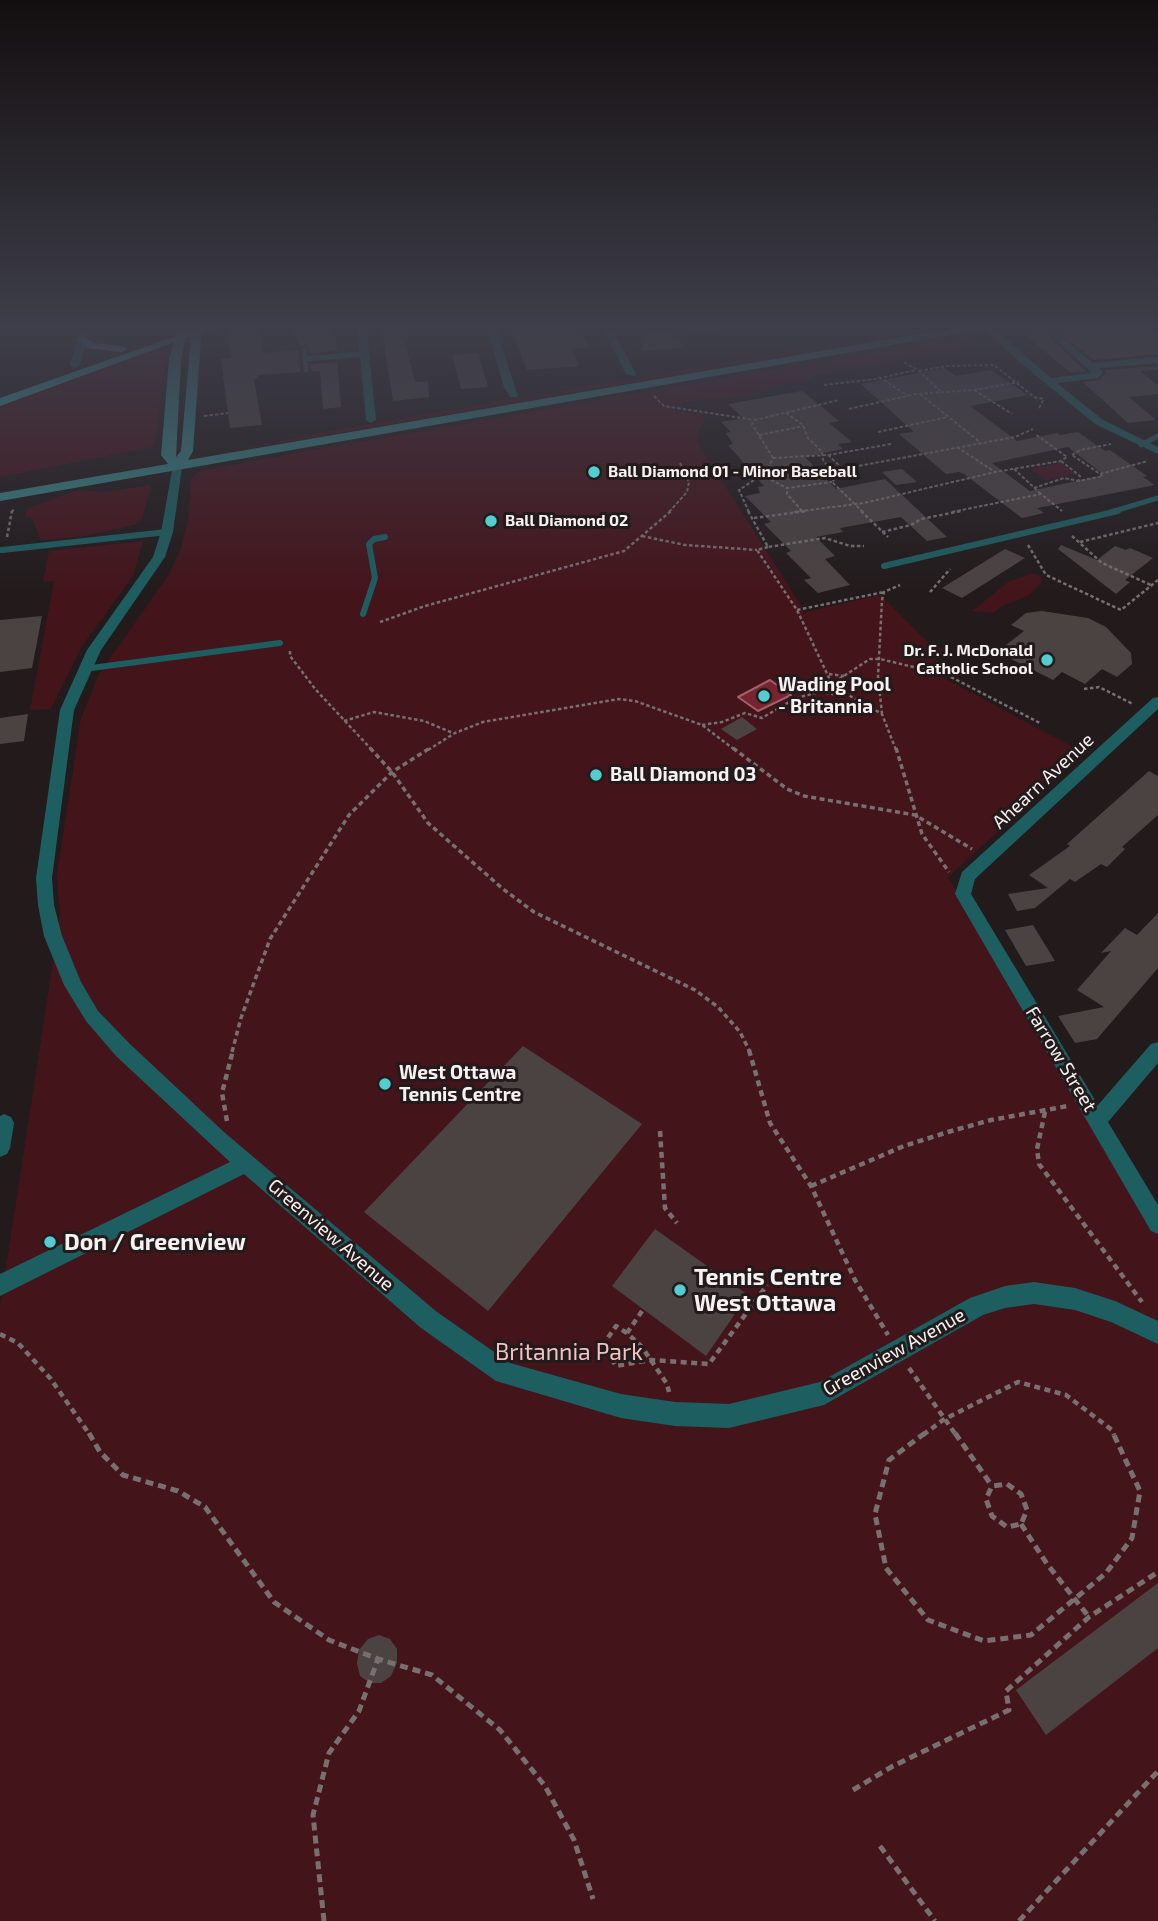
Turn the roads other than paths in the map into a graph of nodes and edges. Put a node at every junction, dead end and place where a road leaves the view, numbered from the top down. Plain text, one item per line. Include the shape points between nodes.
1 (174, 415) edge
2 (187, 415) edge
3 (370, 415) edge
4 (402, 415) edge
5 (476, 415) edge
6 (1089, 415) edge
7 (371, 420) junction
8 (1158, 436) edge
9 (1141, 445) junction
10 (187, 451) junction
11 (1158, 451) edge
12 (168, 454) junction
13 (177, 467) junction
14 (0, 483) edge
15 (0, 498) edge
16 (1158, 498) edge
17 (167, 532) junction
18 (385, 537) dead end
19 (2, 550) dead end
20 (884, 566) dead end
21 (363, 614) dead end
22 (280, 643) dead end
23 (84, 669) junction
24 (1153, 706) edge
25 (963, 894) joint
26 (1158, 1050) edge
27 (1098, 1120) junction
28 (4, 1123) dead end
29 (0, 1148) edge
30 (247, 1163) junction
31 (1158, 1224) edge
32 (0, 1285) edge
33 (1158, 1333) edge

1 - 12 main road
2 - 10 main road
3 - 7 street
4 - 7 main road
5 - 13 main road
6 - 9 street
7 - 10 main road
8 - 9 lane
9 - 11 street
10 - 12 main road
10 - 13 main road
12 - 13 main road
12 - 14 main road
13 - 15 main road
13 - 17 street, Greenview Avenue
16 - 20 lane
17 - 19 lane
17 - 23 street, Greenview Avenue via 146,579
18 - 21 lane via 369,544 375,578
22 - 23 lane
23 - 30 street, Greenview Avenue via 65,719 45,864 51,928 72,985 92,1016
24 - 25 street, Ahearn Avenue via 968,876
25 - 27 street, Farrow Street
26 - 27 street
27 - 31 street, Farrow Street
28 - 29 street
30 - 32 street
30 - 33 street, Greenview Avenue via 429,1320 504,1373 621,1406 729,1416 824,1393 978,1306 1034,1293 1075,1299

